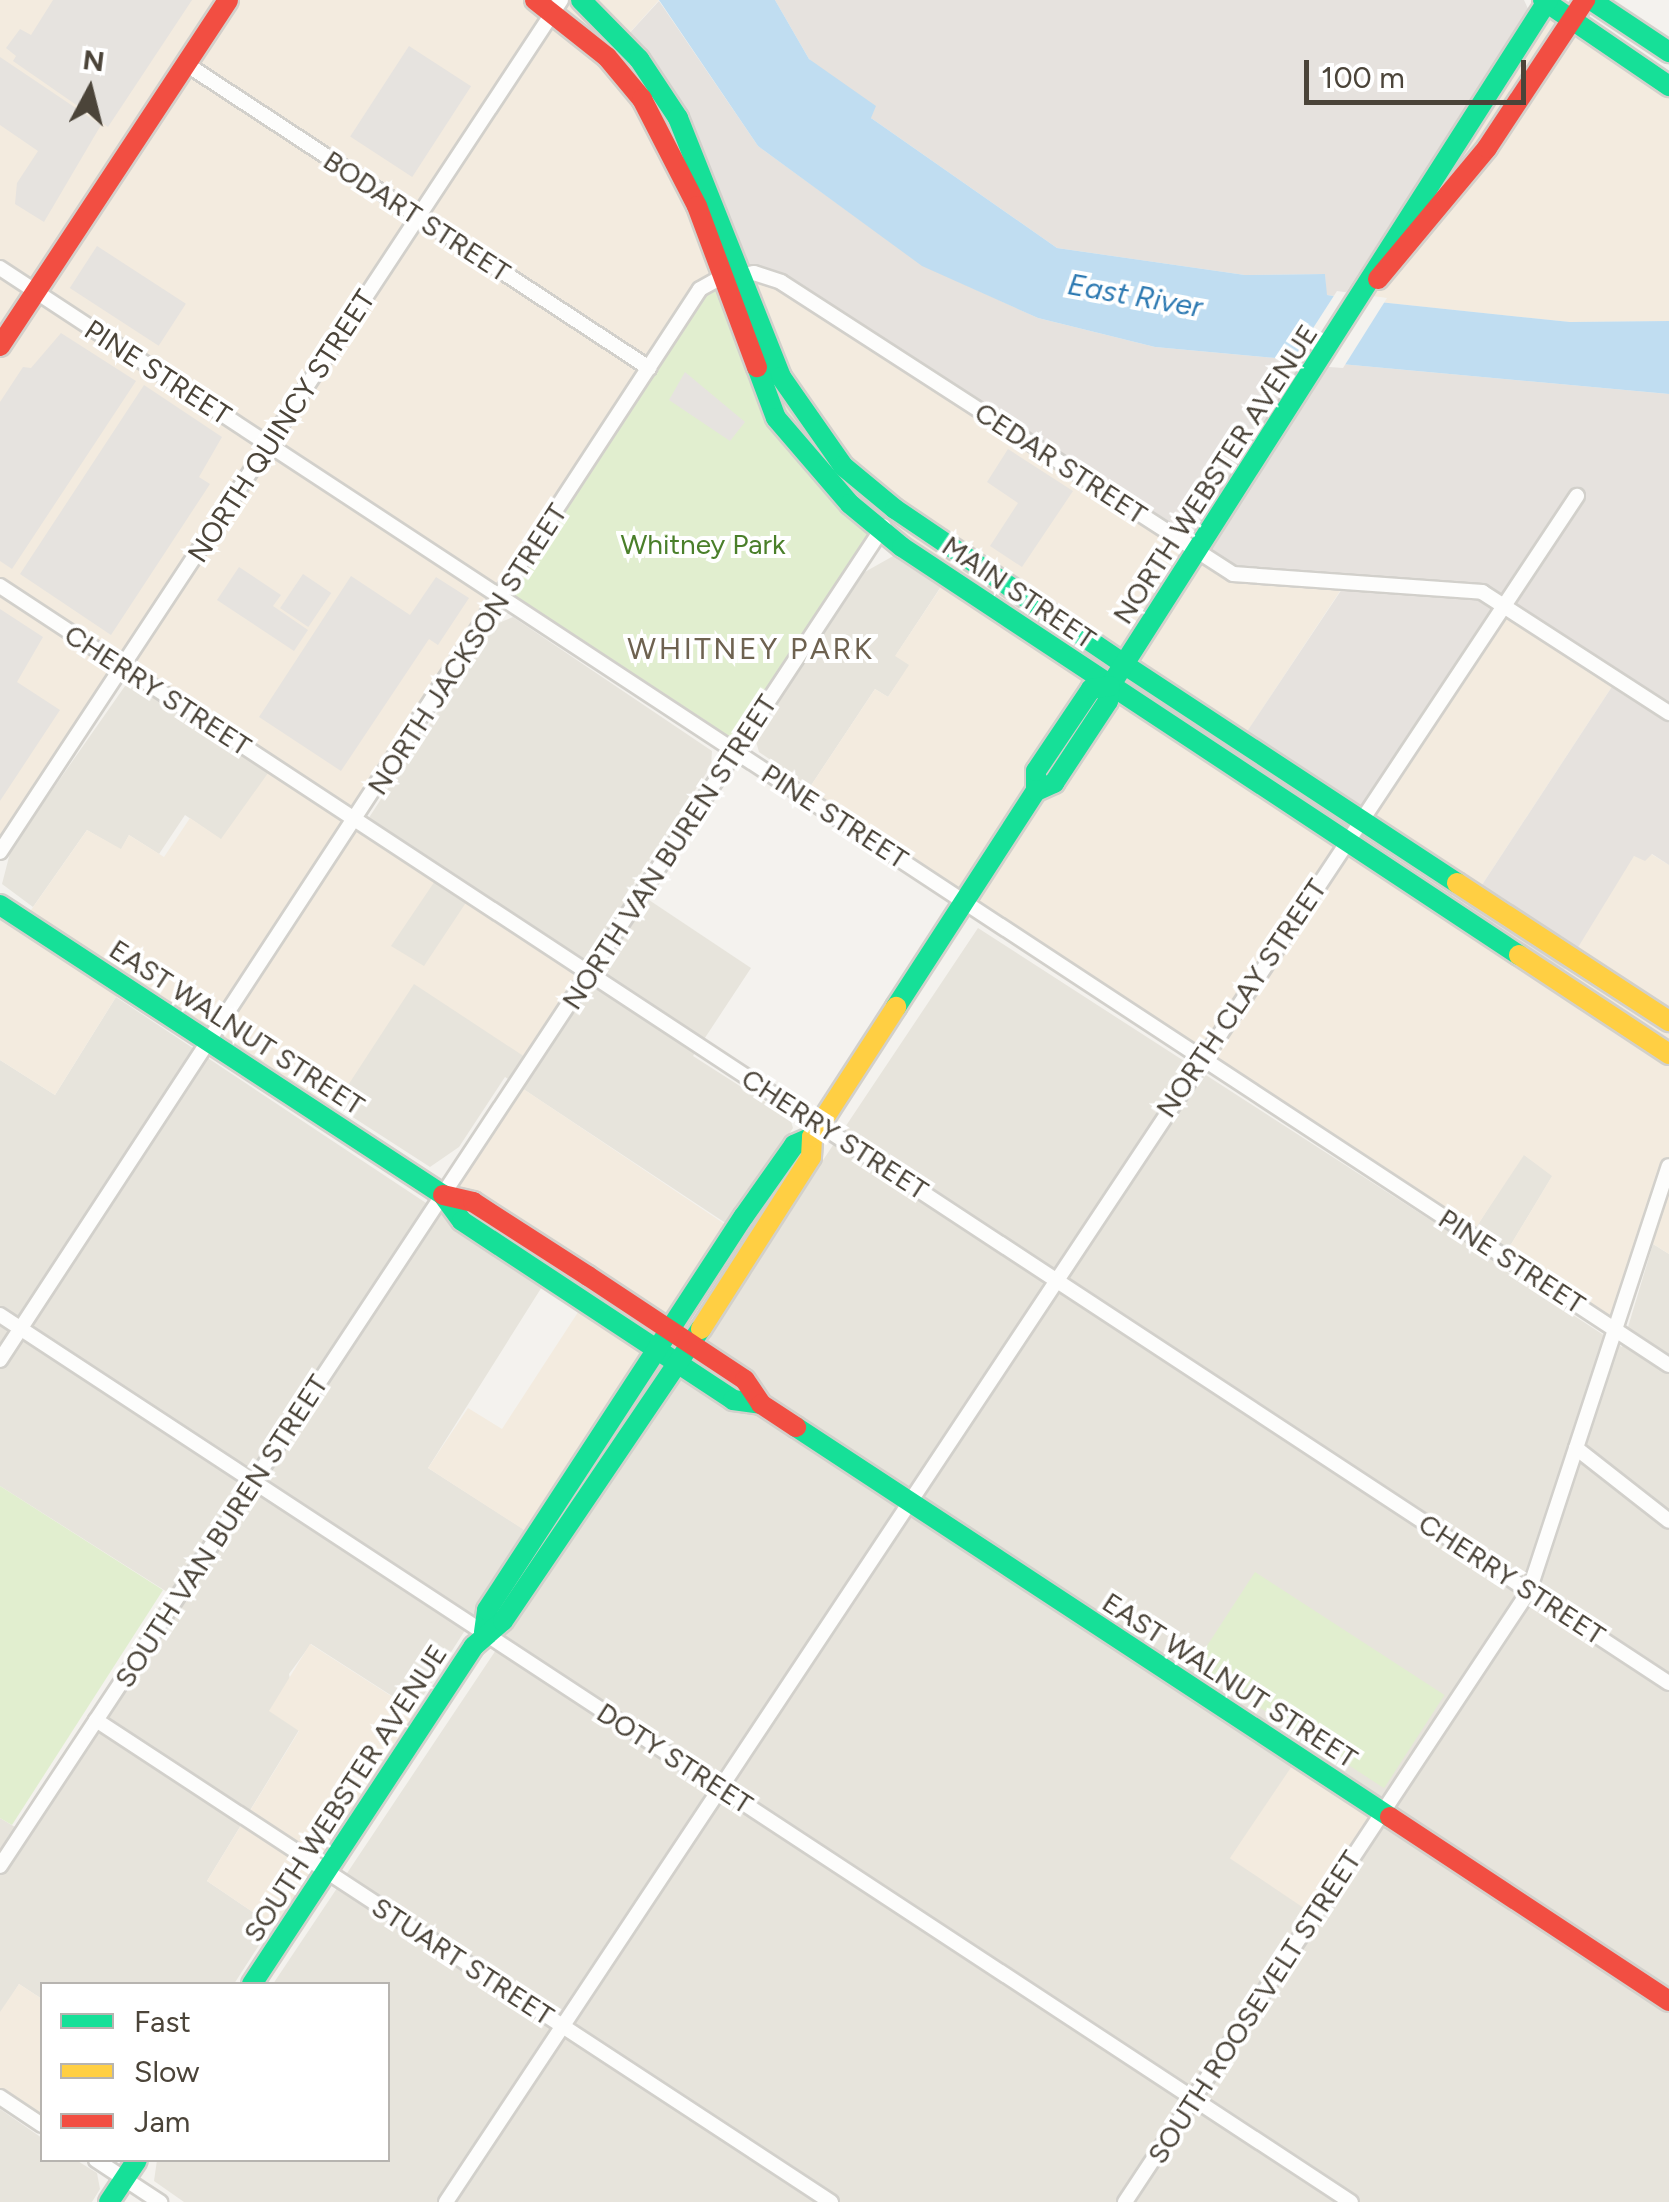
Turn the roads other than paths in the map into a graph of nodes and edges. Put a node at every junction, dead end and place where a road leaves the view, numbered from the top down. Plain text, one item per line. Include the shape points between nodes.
1 (228, 0) edge
2 (535, 0) edge
3 (581, 0) edge
4 (1588, 0) edge
5 (1546, 1) edge
6 (558, 6) edge
7 (1572, 20) junction
8 (1669, 52) edge
9 (186, 64) junction
10 (1669, 86) edge
11 (419, 217) junction
12 (0, 268) edge
13 (735, 275) junction
14 (1365, 291) junction
15 (36, 292) junction
16 (0, 346) edge
17 (649, 368) junction
18 (269, 445) junction
19 (1577, 496) dead end
20 (895, 509) junction
21 (881, 531) junction
22 (1197, 552) junction
23 (0, 586) edge
24 (502, 598) junction
25 (1501, 603) junction
26 (1125, 665) junction
27 (122, 667) junction
28 (1110, 686) junction
29 (1669, 713) edge
30 (736, 751) junction
31 (1361, 816) junction
32 (356, 820) junction
33 (1346, 839) junction
34 (0, 852) edge
35 (965, 902) junction
36 (0, 905) edge
37 (589, 973) junction
38 (1669, 1021) edge
39 (210, 1042) junction
40 (1669, 1054) edge
41 (1202, 1057) junction
42 (816, 1131) junction
43 (1669, 1166) edge
44 (443, 1195) junction
45 (1055, 1279) junction
46 (0, 1315) edge
47 (20, 1328) junction
48 (670, 1330) junction
49 (1616, 1330) junction
50 (691, 1344) junction
51 (657, 1349) junction
52 (0, 1360) edge
53 (678, 1363) junction
54 (1669, 1365) edge
55 (761, 1404) junction
56 (1576, 1448) junction
57 (254, 1482) junction
58 (908, 1501) junction
59 (1669, 1521) edge
60 (1529, 1591) junction
61 (484, 1632) junction
62 (1669, 1682) edge
63 (96, 1720) junction
64 (720, 1788) junction
65 (1382, 1812) junction
66 (0, 1866) edge
67 (327, 1872) junction
68 (253, 1982) edge
69 (1669, 2001) edge
70 (562, 2026) junction
71 (0, 2096) edge
72 (1194, 2099) junction
73 (40, 2123) edge
74 (99, 2162) edge
75 (136, 2162) edge
76 (124, 2179) junction
77 (109, 2202) edge
78 (160, 2202) edge
79 (446, 2202) edge
80 (831, 2202) edge
81 (1126, 2202) edge
82 (1351, 2202) edge

1 - 9 main road
2 - 6 main road, MAIN STREET
3 - 13 main road, MAIN STREET via 639,59 678,118
4 - 7 main road, NORTH WEBSTER AVENUE
4 - 8 main road
5 - 7 main road
5 - 14 main road, NORTH WEBSTER AVENUE via 1406,215
6 - 11 street, NORTH QUINCY STREET
6 - 13 main road, MAIN STREET via 642,100
7 - 10 main road
7 - 14 main road, NORTH WEBSTER AVENUE via 1474,166
9 - 11 street, BODART STREET
9 - 15 main road
11 - 17 street, BODART STREET
11 - 18 street, NORTH QUINCY STREET
12 - 15 street, PINE STREET
13 - 17 street, NORTH JACKSON STREET via 700,289
13 - 20 main road, MAIN STREET via 794,402 843,466
13 - 21 main road, MAIN STREET via 776,418 824,479
13 - 22 street, CEDAR STREET via 781,282
14 - 22 main road, NORTH WEBSTER AVENUE
15 - 16 main road
15 - 18 street, PINE STREET
17 - 24 street, NORTH JACKSON STREET
18 - 24 street, PINE STREET
18 - 27 street, NORTH QUINCY STREET
19 - 25 street, NORTH CLAY STREET
20 - 21 street, NORTH VAN BUREN STREET
20 - 26 main road, MAIN STREET
21 - 28 main road, MAIN STREET
21 - 30 street, NORTH VAN BUREN STREET
22 - 25 street, CEDAR STREET via 1234,574 1482,592
22 - 26 main road, NORTH WEBSTER AVENUE
23 - 27 street, CHERRY STREET
24 - 30 street, PINE STREET
24 - 32 street, NORTH JACKSON STREET
25 - 29 street, CEDAR STREET
25 - 31 street, NORTH CLAY STREET
26 - 28 main road, NORTH WEBSTER AVENUE
26 - 31 main road, MAIN STREET
27 - 32 street, CHERRY STREET
27 - 34 street, NORTH QUINCY STREET
28 - 33 main road, MAIN STREET
28 - 35 main road, NORTH WEBSTER AVENUE via 1092,689 1036,771 1036,790
30 - 35 street, PINE STREET
30 - 37 street, NORTH VAN BUREN STREET
31 - 33 street, NORTH CLAY STREET
31 - 38 main road, MAIN STREET
32 - 37 street, CHERRY STREET
32 - 39 street, NORTH JACKSON STREET
33 - 40 main road, MAIN STREET
33 - 41 street, NORTH CLAY STREET
35 - 41 street, PINE STREET
35 - 42 main road, NORTH WEBSTER AVENUE
36 - 39 main road, EAST WALNUT STREET
37 - 42 street, CHERRY STREET
37 - 44 street, NORTH VAN BUREN STREET
39 - 44 main road, EAST WALNUT STREET
39 - 47 street, NORTH JACKSON STREET
41 - 45 street, NORTH CLAY STREET
41 - 49 street, PINE STREET
42 - 45 street, CHERRY STREET
42 - 48 main road, NORTH WEBSTER AVENUE via 794,1144
42 - 50 main road, NORTH WEBSTER AVENUE via 812,1157
43 - 49 street, SOUTH ROOSEVELT STREET
44 - 48 main road, EAST WALNUT STREET via 473,1202
44 - 51 main road, EAST WALNUT STREET via 462,1221
44 - 57 street, SOUTH VAN BUREN STREET
45 - 58 street, NORTH CLAY STREET
45 - 60 street, CHERRY STREET
46 - 47 street, DOTY STREET
47 - 52 street, NORTH JACKSON STREET
47 - 57 street, DOTY STREET
48 - 50 main road, EAST WALNUT STREET
48 - 51 main road, NORTH WEBSTER AVENUE
49 - 54 street, PINE STREET
49 - 56 street, SOUTH ROOSEVELT STREET
50 - 53 main road, NORTH WEBSTER AVENUE
50 - 55 main road, EAST WALNUT STREET via 746,1380
51 - 53 main road, EAST WALNUT STREET
51 - 61 main road, SOUTH WEBSTER AVENUE via 487,1610
53 - 55 main road, EAST WALNUT STREET via 733,1400
53 - 61 main road, SOUTH WEBSTER AVENUE via 503,1622
55 - 58 main road, EAST WALNUT STREET
56 - 59 street
56 - 60 street, SOUTH ROOSEVELT STREET
57 - 61 street, DOTY STREET
57 - 63 street, SOUTH VAN BUREN STREET
58 - 64 street, NORTH CLAY STREET
58 - 65 main road, EAST WALNUT STREET
60 - 62 street, CHERRY STREET
60 - 65 street, SOUTH ROOSEVELT STREET
61 - 64 street, DOTY STREET
61 - 67 main road, SOUTH WEBSTER AVENUE
63 - 66 street, SOUTH VAN BUREN STREET
63 - 67 street, STUART STREET
64 - 70 street, NORTH CLAY STREET
64 - 72 street, DOTY STREET
65 - 69 main road, EAST WALNUT STREET
65 - 72 street, SOUTH ROOSEVELT STREET
67 - 68 main road, SOUTH WEBSTER AVENUE
67 - 70 street, STUART STREET
70 - 79 street, NORTH CLAY STREET
70 - 80 street, STUART STREET
71 - 73 street
72 - 81 street, SOUTH ROOSEVELT STREET
72 - 82 street, DOTY STREET
74 - 76 street
75 - 76 main road
76 - 77 main road
76 - 78 street

